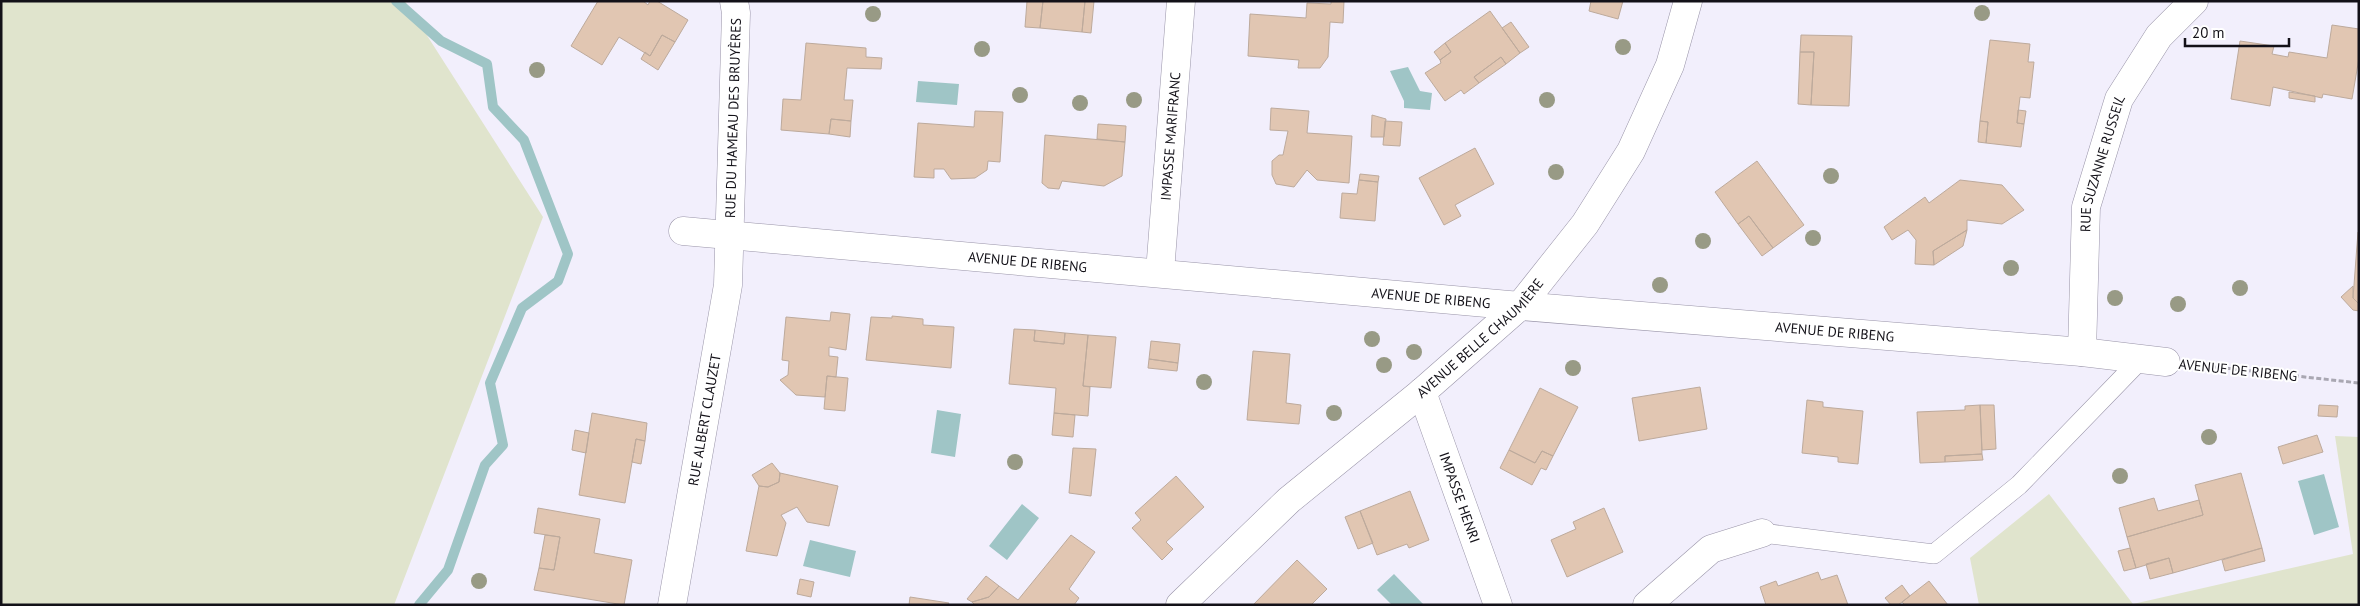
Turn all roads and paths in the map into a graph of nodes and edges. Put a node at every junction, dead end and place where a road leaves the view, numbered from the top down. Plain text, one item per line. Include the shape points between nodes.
1 (734, 1) edge
2 (1181, 1) edge
3 (1688, 1) edge
4 (2194, 1) edge
5 (683, 230) dead end
6 (729, 234) junction
7 (1160, 272) junction
8 (1520, 306) junction
9 (2082, 352) junction
10 (2154, 360) junction
11 (2359, 383) edge
12 (1422, 392) junction
13 (1762, 533) joint
14 (672, 605) edge
15 (1180, 605) edge
16 (1498, 605) edge
17 (1647, 605) edge

1 - 6 street, RUE DU HAMEAU DES BRUYÈRES
2 - 7 street, IMPASSE MARIFRANC
3 - 8 street, AVENUE BELLE CHAUMIÈRE via 1670,65 1631,151 1585,224
4 - 9 street, RUE SUZANNE RUSSEIL via 2158,36 2119,99 2086,207
5 - 6 street, AVENUE DE RIBENG
6 - 7 street, AVENUE DE RIBENG
6 - 14 street, RUE ALBERT CLAUZET via 728,285
7 - 8 street, AVENUE DE RIBENG
8 - 9 street, AVENUE DE RIBENG
8 - 12 street, AVENUE BELLE CHAUMIÈRE
9 - 10 street, AVENUE DE RIBENG
10 - 11 path, AVENUE DE RIBENG
10 - 13 lane via 2019,485 1934,554
12 - 15 street, AVENUE BELLE CHAUMIÈRE via 1289,500
12 - 16 street, IMPASSE HENRI
13 - 17 street via 1711,549

